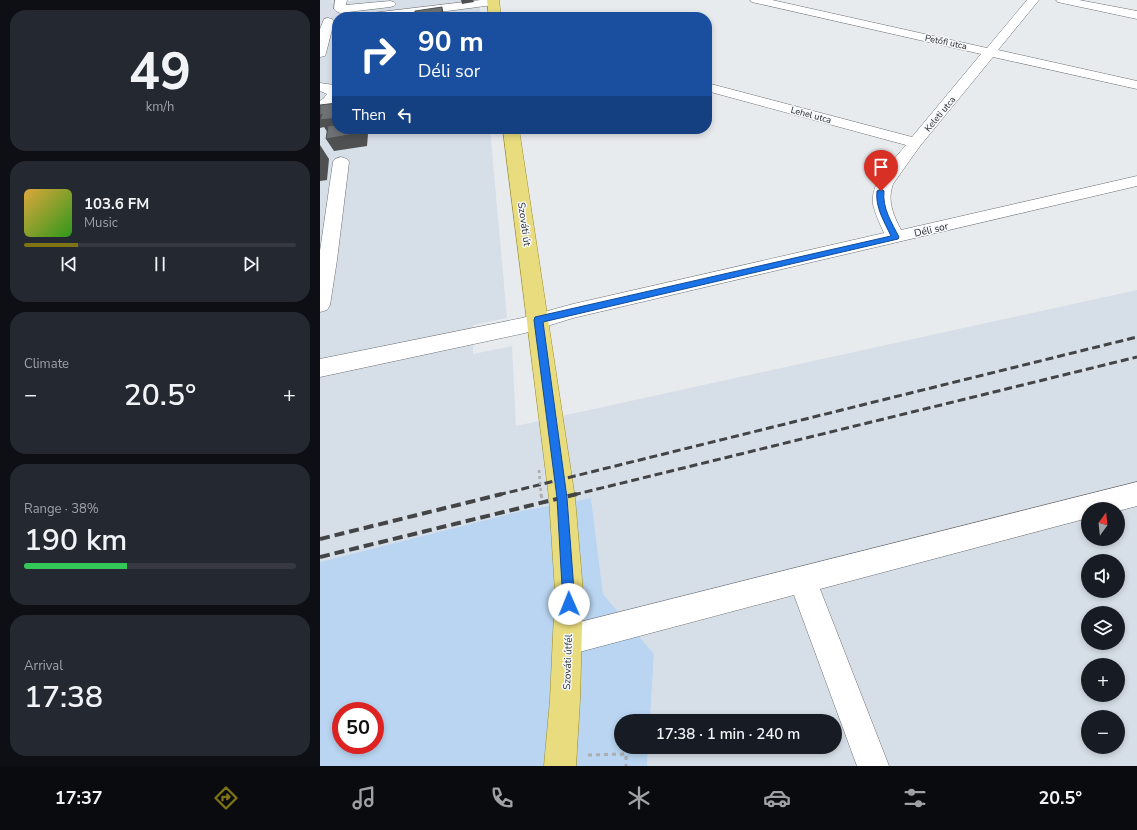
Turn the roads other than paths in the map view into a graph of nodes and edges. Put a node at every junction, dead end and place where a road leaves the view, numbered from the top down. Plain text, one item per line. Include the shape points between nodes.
1 (341, 0) edge
2 (429, 0) edge
3 (756, 0) edge
4 (1033, 0) edge
5 (1062, 0) edge
6 (493, 1) edge
7 (410, 12) edge
8 (494, 12) edge
9 (1137, 15) edge
10 (328, 22) edge
11 (992, 52) junction
12 (320, 53) edge
13 (1137, 85) edge
14 (320, 87) edge
15 (712, 88) edge
16 (332, 92) edge
17 (332, 98) edge
18 (320, 107) edge
19 (512, 134) edge
20 (915, 143) junction
21 (341, 162) dead end
22 (1137, 182) edge
23 (337, 193) junction
24 (320, 196) edge
25 (895, 237) junction
26 (324, 261) edge
27 (320, 305) edge
28 (538, 320) junction
29 (320, 368) edge
30 (1137, 494) edge
31 (803, 581) junction
32 (568, 640) junction
33 (560, 766) edge
34 (873, 766) edge

1 - 2 street via 340,9
3 - 11 street, Petőfi utca
4 - 11 street, Keleti utca
5 - 9 street
6 - 7 street
6 - 8 main road
10 - 12 street
11 - 13 street, Petőfi utca
11 - 20 street, Keleti utca
14 - 16 street via 329,88
15 - 20 street, Lehel utca
17 - 18 street
19 - 28 main road, Szováti út
20 - 25 street, Keleti utca via 881,191 882,207
21 - 23 street
22 - 25 street, Déli sor
23 - 24 street
23 - 26 street
25 - 28 street, Déli sor
26 - 27 street
28 - 29 street, Déli sor via 525,325
28 - 32 main road, Szováti útfél via 562,498 569,591
30 - 31 street
31 - 32 street
31 - 34 street
32 - 33 main road, Szováti útfél

